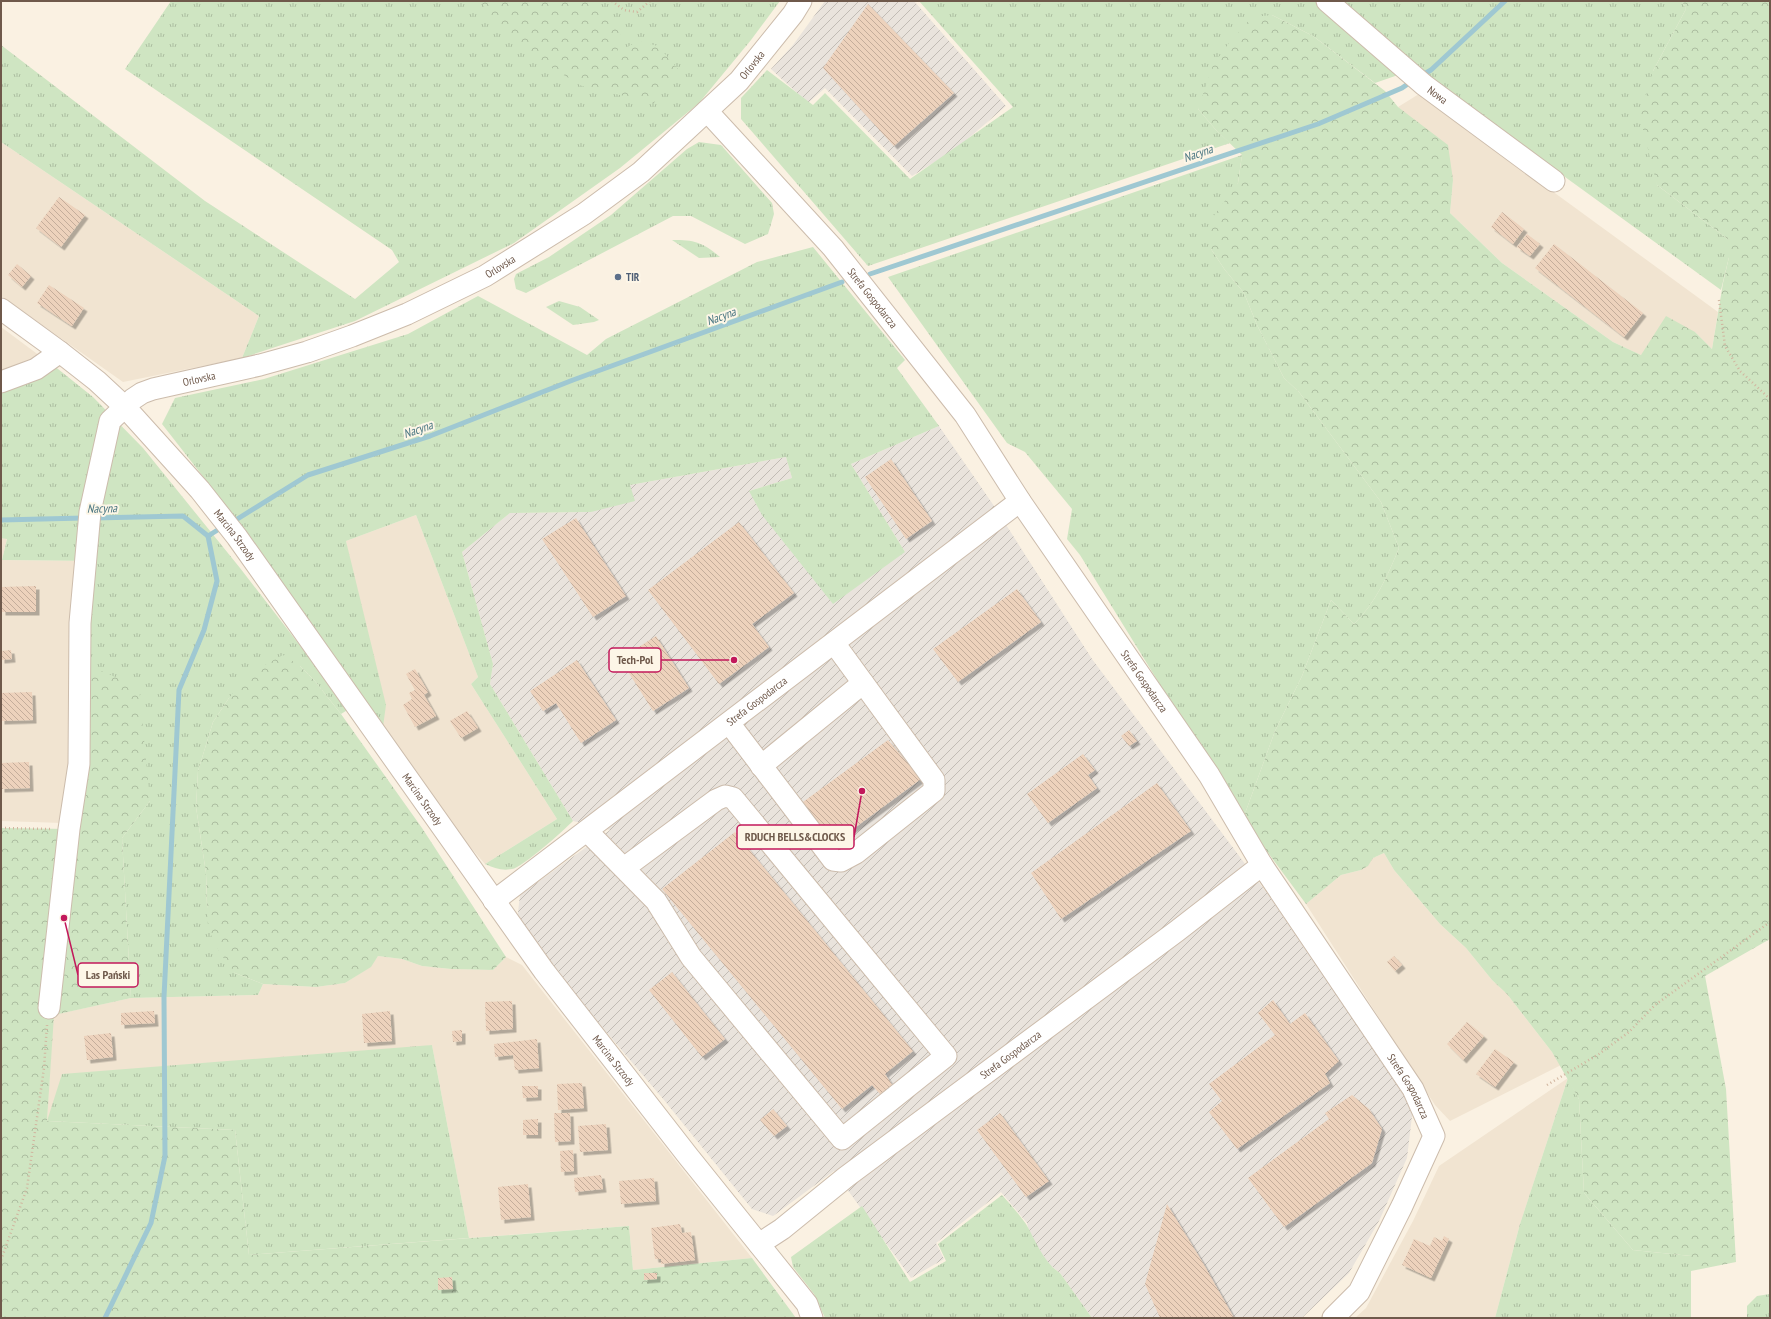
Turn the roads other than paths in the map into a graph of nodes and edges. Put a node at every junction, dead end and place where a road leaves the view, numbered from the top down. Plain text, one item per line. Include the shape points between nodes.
1 (801, 1) edge
2 (1327, 1) edge
3 (707, 111) junction
4 (1554, 181) dead end
5 (1, 309) edge
6 (60, 352) junction
7 (1, 382) edge
8 (125, 407) junction
9 (1020, 501) junction
10 (834, 643) junction
11 (863, 683) junction
12 (729, 723) junction
13 (761, 766) junction
14 (587, 830) junction
15 (1262, 865) junction
16 (624, 868) junction
17 (494, 901) junction
18 (49, 1008) road end
19 (758, 1244) junction
20 (812, 1318) edge
21 (1333, 1318) edge

1 - 3 street, Orlovska via 739,81
2 - 4 street, Nowa via 1417,79
3 - 8 street, Orlovska via 641,172 584,214 464,287 407,314 307,352 153,389 142,393
3 - 9 street, Strefa Gospodarcza via 833,248 965,414
5 - 6 street, Marcina Strzody
6 - 7 street via 36,369
6 - 8 street, Marcina Strzody
8 - 17 street, Marcina Strzody via 200,490 237,537
8 - 18 street, Orlovska via 110,421 89,518 80,623 79,764
9 - 10 street, Strefa Gospodarcza
9 - 15 street, Strefa Gospodarcza via 1209,775
10 - 11 street
10 - 12 street, Strefa Gospodarcza
11 - 13 street
11 - 13 street via 934,780 934,791 856,853 841,861 832,860
12 - 13 street
12 - 14 street, Strefa Gospodarcza
14 - 16 street
14 - 17 street, Strefa Gospodarcza
15 - 19 street, Strefa Gospodarcza
15 - 21 street, Strefa Gospodarcza via 1413,1089 1434,1136 1359,1292
16 - 16 street via 656,901 691,957 842,1138 946,1056 733,798 725,796 716,800
17 - 19 street, Marcina Strzody via 577,1014
19 - 20 street, Marcina Strzody via 807,1304

